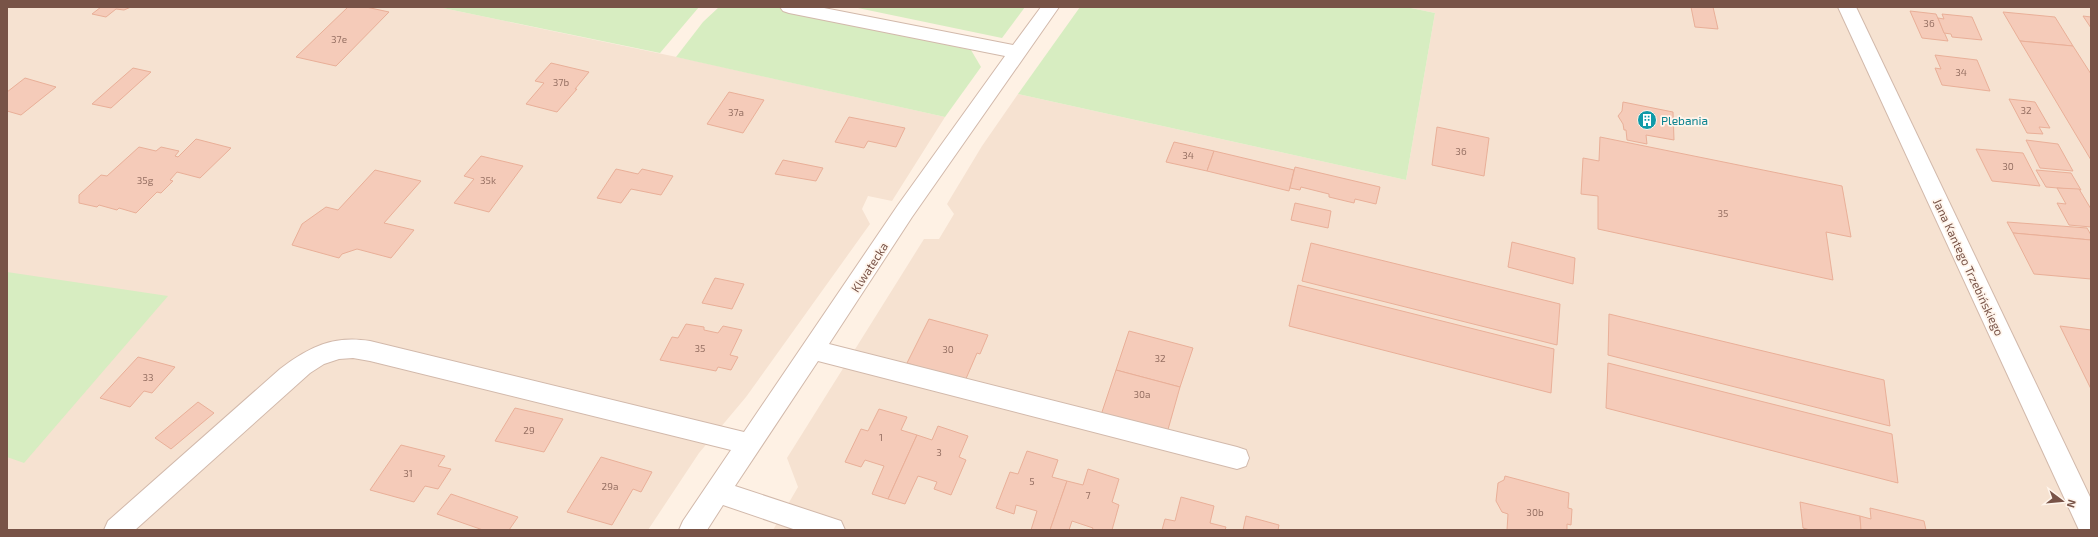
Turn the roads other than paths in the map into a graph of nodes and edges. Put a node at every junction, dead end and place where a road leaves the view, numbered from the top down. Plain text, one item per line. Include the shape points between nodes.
1 (788, 7) edge
2 (1050, 7) edge
3 (1847, 7) edge
4 (1018, 52) junction
5 (814, 350) junction
6 (748, 444) junction
7 (1237, 458) dead end
8 (717, 492) junction
9 (2091, 527) edge
10 (117, 530) edge
11 (692, 530) edge
12 (832, 530) edge

1 - 4 street
2 - 4 street, Klwatecka
3 - 9 street, Jana Kantego Trzebińskiego
4 - 5 street, Klwatecka via 905,211
5 - 6 street, Klwatecka
5 - 7 street
6 - 8 street, Klwatecka
6 - 10 street via 348,347 326,352 308,360
8 - 11 street, Klwatecka
8 - 12 street

